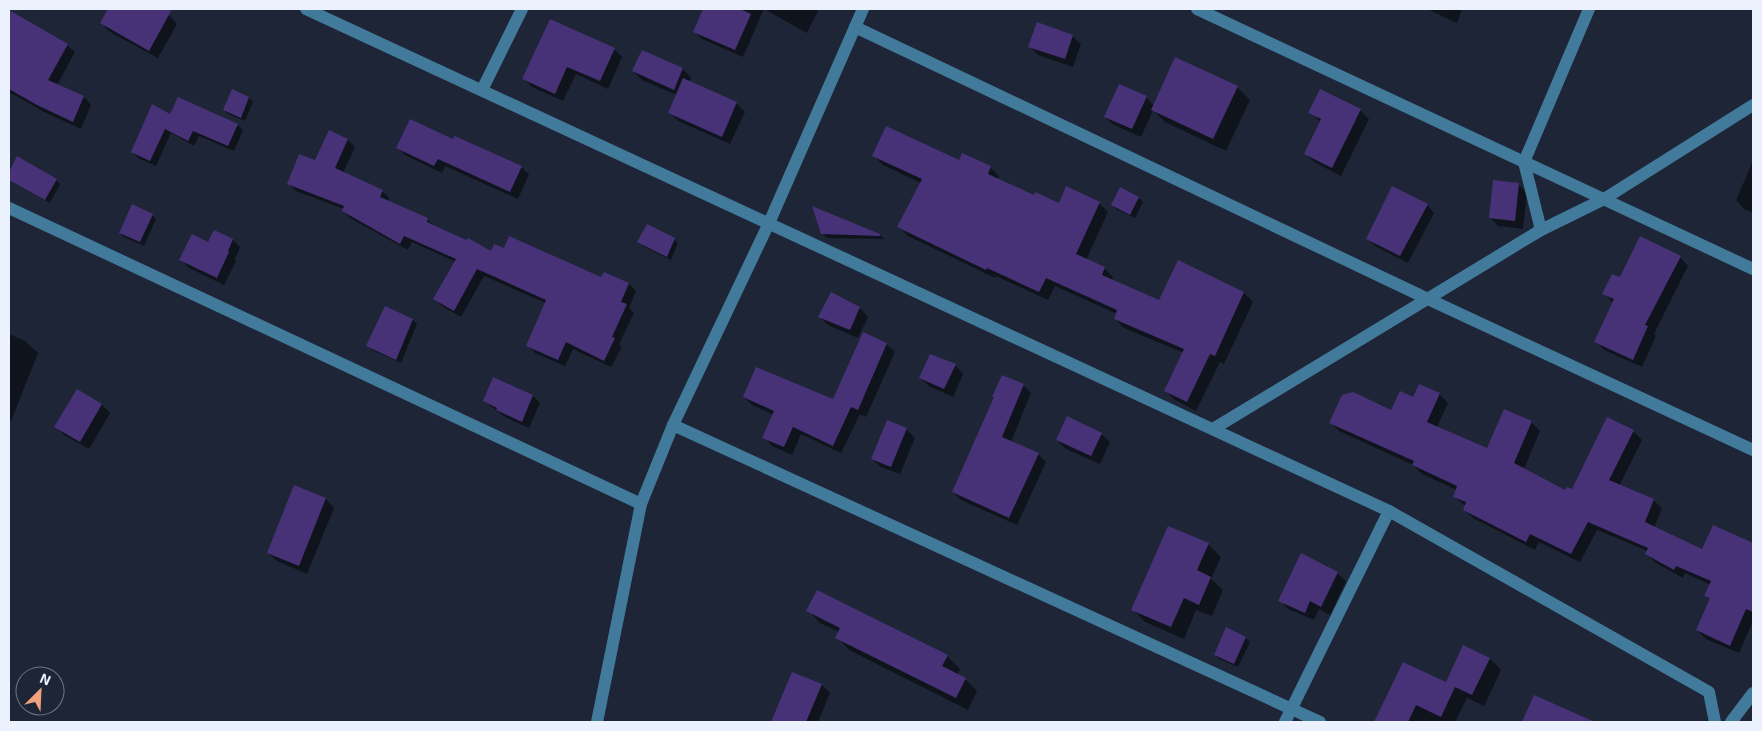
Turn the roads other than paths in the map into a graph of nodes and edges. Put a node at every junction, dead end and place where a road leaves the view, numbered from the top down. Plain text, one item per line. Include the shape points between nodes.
1 (306, 9) edge
2 (522, 9) edge
3 (863, 9) edge
4 (1197, 9) edge
5 (1589, 9) edge
6 (855, 27) junction
7 (482, 90) junction
8 (1753, 105) edge
9 (1524, 162) junction
10 (1604, 200) junction
11 (9, 208) edge
12 (769, 223) junction
13 (1541, 230) junction
14 (1753, 269) edge
15 (1428, 299) junction
16 (673, 425) junction
17 (1213, 429) junction
18 (1753, 450) edge
19 (641, 504) junction
20 (1389, 510) junction
21 (1753, 693) edge
22 (1292, 709) junction
23 (597, 722) edge
24 (1285, 722) edge
25 (1320, 722) edge
26 (1715, 722) edge
27 (1731, 722) edge

1 - 7 street
2 - 7 street
3 - 6 street
4 - 9 street
5 - 9 street
6 - 12 street
6 - 15 street
7 - 12 street
8 - 10 street
9 - 10 street
9 - 13 street
10 - 13 street
10 - 14 street
11 - 19 street
12 - 16 street
12 - 17 street
13 - 15 street
15 - 17 street
15 - 18 street
16 - 19 street
16 - 22 street
17 - 20 street
19 - 23 street
20 - 22 street
20 - 26 street via 1708,692
21 - 27 street
22 - 24 street
22 - 25 street

